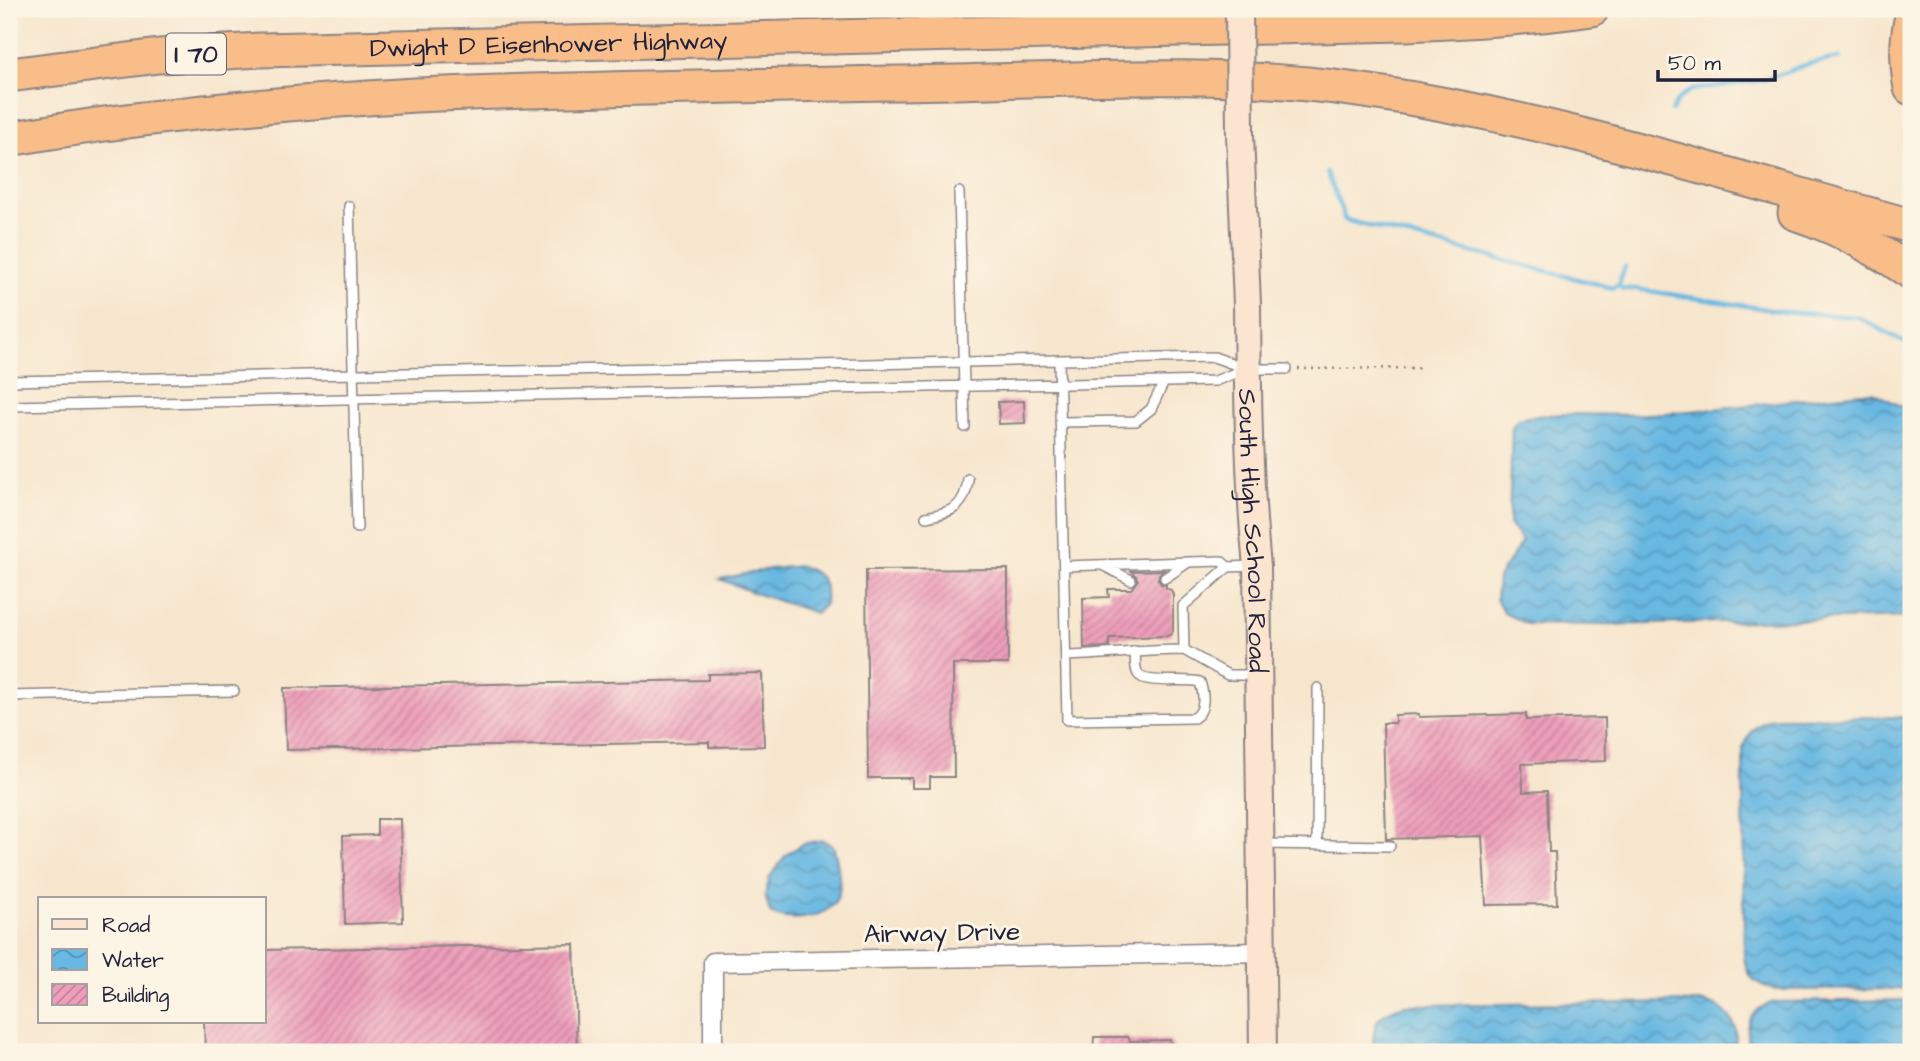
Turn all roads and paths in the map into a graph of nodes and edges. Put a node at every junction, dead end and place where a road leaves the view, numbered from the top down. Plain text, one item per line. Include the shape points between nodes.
1 (1238, 9) edge
2 (1592, 9) edge
3 (1911, 21) edge
4 (9, 75) edge
5 (1911, 88) edge
6 (1426, 101) junction
7 (9, 139) edge
8 (959, 192) dead end
9 (349, 206) dead end
10 (1911, 226) edge
11 (1911, 272) edge
12 (1059, 360) junction
13 (963, 362) junction
14 (1420, 368) dead end
15 (1247, 369) junction
16 (1287, 369) joint
17 (352, 374) junction
18 (9, 382) edge
19 (1164, 382) junction
20 (1059, 385) junction
21 (964, 386) junction
22 (353, 399) junction
23 (9, 406) edge
24 (1060, 422) junction
25 (965, 426) dead end
26 (968, 479) dead end
27 (926, 517) dead end
28 (357, 528) dead end
29 (1188, 562) junction
30 (1100, 565) junction
31 (1064, 566) junction
32 (1257, 566) junction
33 (1228, 567) junction
34 (1165, 578) dead end
35 (1131, 580) dead end
36 (1184, 650) junction
37 (1135, 651) junction
38 (1066, 656) junction
39 (1260, 675) junction
40 (1318, 688) dead end
41 (234, 691) dead end
42 (9, 696) edge
43 (1262, 844) junction
44 (1317, 845) junction
45 (1390, 846) dead end
46 (1263, 952) junction
47 (713, 1052) edge
48 (1263, 1052) edge

1 - 15 street, South High School Road, bridge
2 - 4 highway, Dwight D Eisenhower Highway / I 70 via 1405,24 260,50
3 - 5 highway
6 - 7 highway via 1324,85 1211,77 501,91 181,114
6 - 10 highway via 1593,137
6 - 11 highway via 1805,216 1860,241
8 - 13 lane
9 - 17 lane
12 - 13 lane
12 - 15 lane via 1214,357
12 - 20 lane
13 - 17 lane
13 - 21 lane
14 - 16 path
15 - 16 lane
15 - 19 lane via 1215,381
15 - 32 street, South High School Road
17 - 18 lane
17 - 22 lane
19 - 20 lane
19 - 24 lane via 1151,409 1136,421
20 - 21 lane
20 - 24 lane
21 - 22 lane
21 - 25 lane
22 - 23 lane
22 - 28 lane
24 - 31 lane
26 - 27 lane via 962,502
29 - 30 lane
29 - 33 lane via 1221,561
29 - 34 lane
30 - 31 lane
30 - 35 lane
31 - 38 lane
32 - 33 lane
32 - 39 street, South High School Road
33 - 36 lane via 1183,606
36 - 37 lane
36 - 39 lane via 1228,675
37 - 38 lane
37 - 38 lane via 1136,669 1142,678 1200,682 1200,715 1067,720
39 - 43 street, South High School Road
40 - 44 lane
41 - 42 lane
43 - 44 lane
43 - 46 street, South High School Road
44 - 45 lane
46 - 47 street, Airway Drive via 713,962
46 - 48 street, South High School Road

